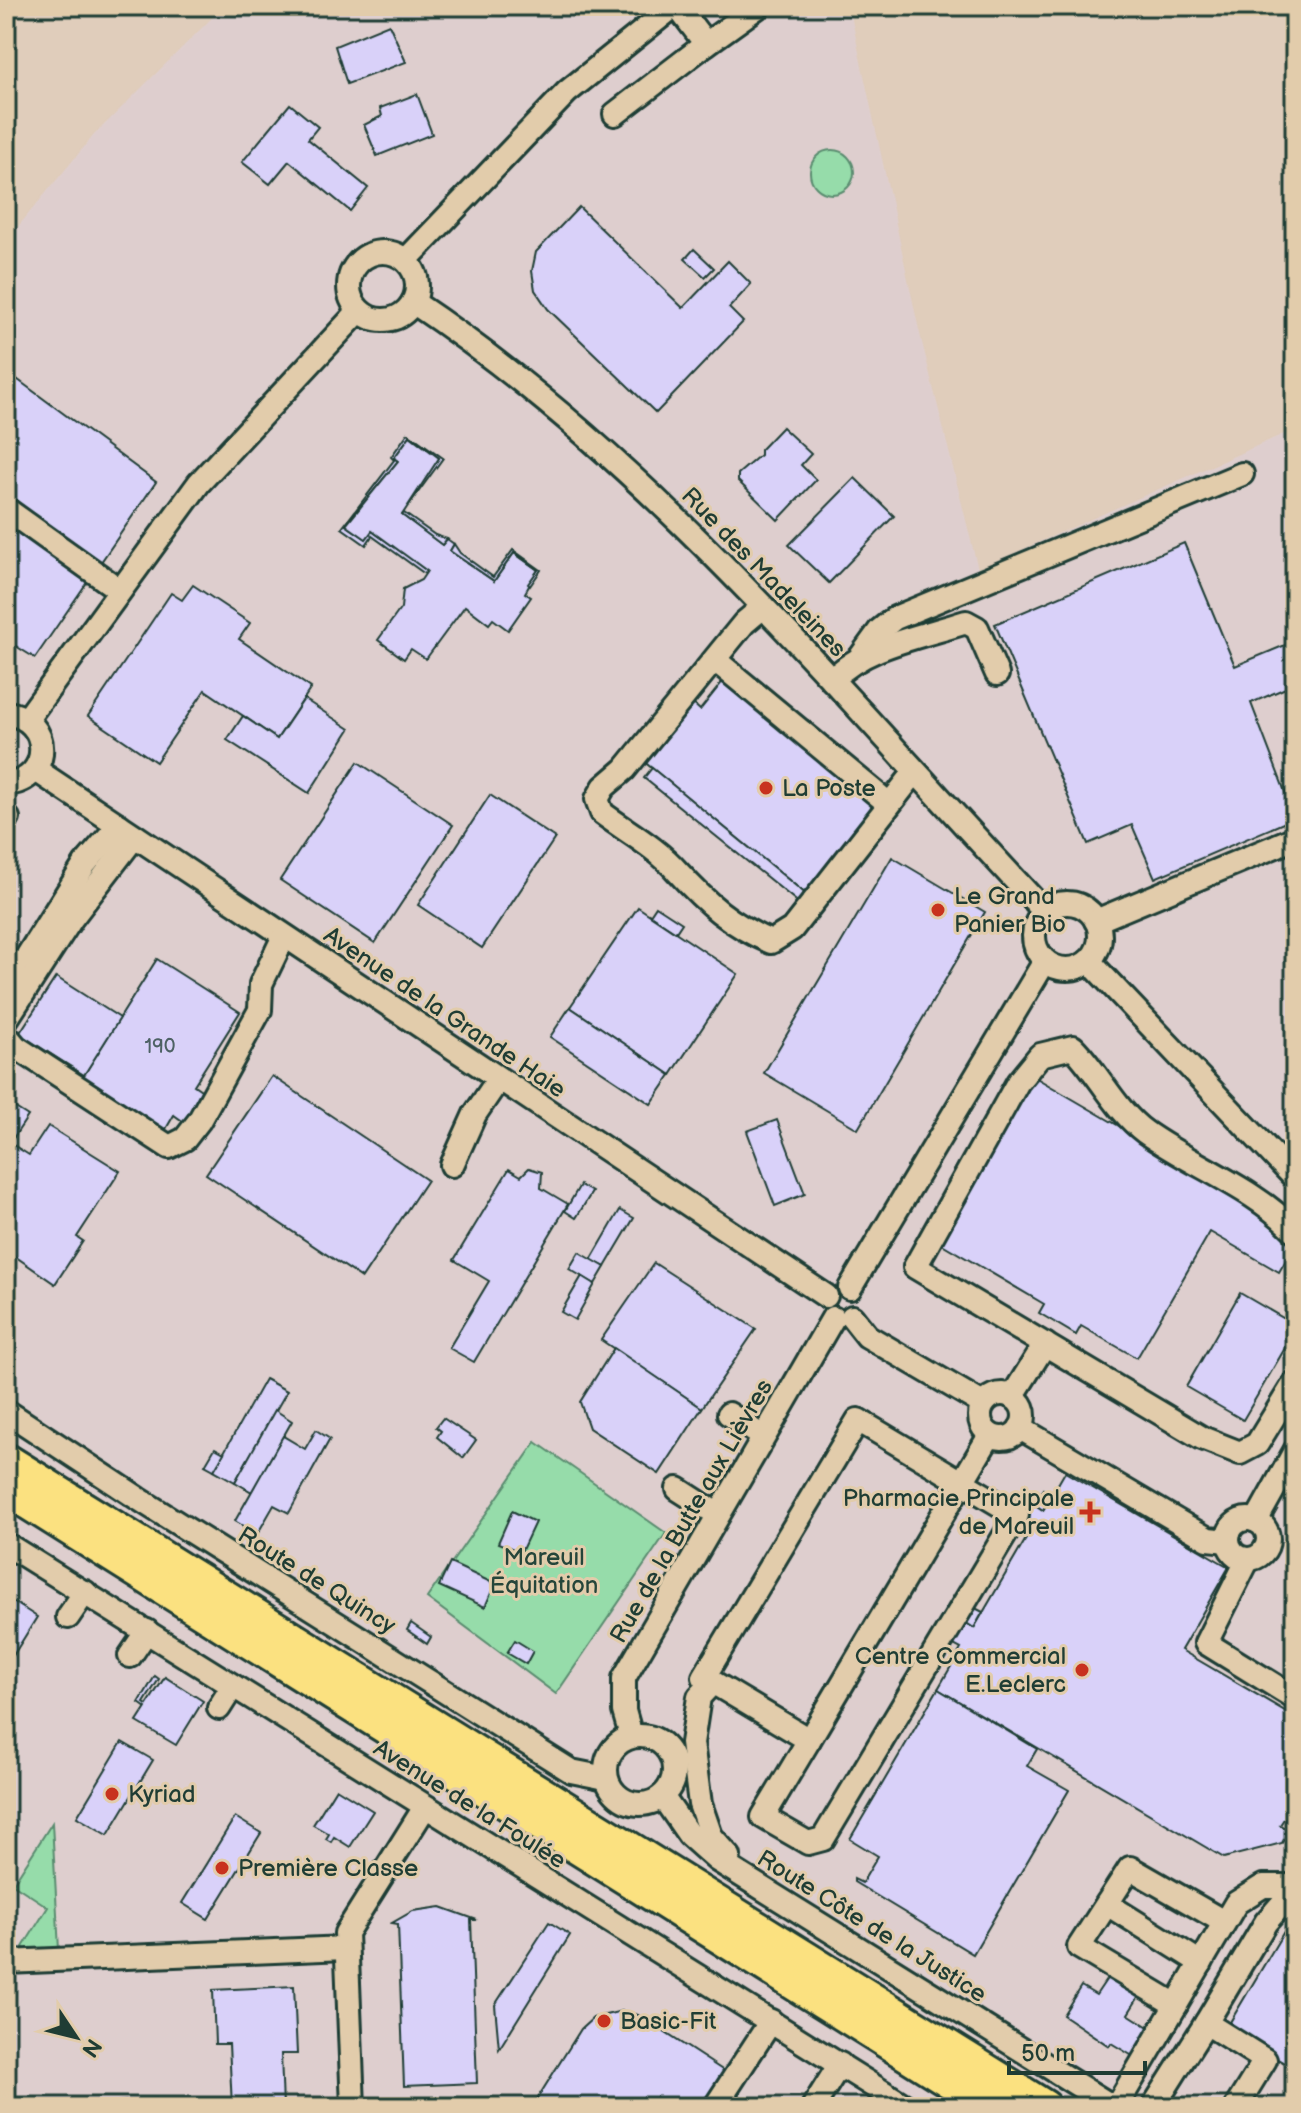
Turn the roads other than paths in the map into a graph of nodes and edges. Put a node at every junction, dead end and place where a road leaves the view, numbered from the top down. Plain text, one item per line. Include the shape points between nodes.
1 (675, 6) edge
2 (759, 6) edge
3 (706, 44) junction
4 (615, 114) dead end
5 (406, 260) junction
6 (413, 302) junction
7 (359, 311) junction
8 (1242, 474) dead end
9 (6, 509) edge
10 (118, 589) junction
11 (763, 607) junction
12 (859, 659) junction
13 (715, 660) junction
14 (997, 674) dead end
15 (832, 680) junction
16 (16, 716) edge
17 (36, 770) junction
18 (915, 772) junction
19 (6, 784) edge
20 (889, 804) junction
21 (127, 830) junction
22 (1295, 838) edge
23 (1045, 912) junction
24 (1096, 921) junction
25 (284, 936) junction
26 (1045, 961) junction
27 (1089, 961) junction
28 (6, 990) edge
29 (6, 1020) edge
30 (6, 1035) edge
31 (498, 1080) junction
32 (452, 1165) dead end
33 (1295, 1178) edge
34 (1295, 1231) edge
35 (850, 1288) junction
36 (826, 1296) junction
37 (842, 1318) junction
38 (1045, 1344) junction
39 (1295, 1382) edge
40 (1012, 1397) junction
41 (983, 1404) junction
42 (6, 1411) edge
43 (729, 1414) dead end
44 (1286, 1415) edge
45 (1020, 1428) junction
46 (990, 1435) junction
47 (763, 1437) junction
48 (1295, 1451) edge
49 (6, 1460) edge
50 (962, 1482) junction
51 (6, 1489) edge
52 (678, 1489) dead end
53 (717, 1514) junction
54 (1256, 1521) junction
55 (1228, 1541) junction
56 (6, 1544) edge
57 (1248, 1559) junction
58 (85, 1592) junction
59 (68, 1617) dead end
60 (147, 1631) junction
61 (130, 1656) dead end
62 (713, 1682) junction
63 (233, 1686) junction
64 (1295, 1698) edge
65 (219, 1708) dead end
66 (631, 1736) junction
67 (809, 1740) junction
68 (606, 1778) junction
69 (662, 1796) junction
70 (425, 1807) junction
71 (751, 1881) junction
72 (1295, 1887) edge
73 (1107, 1904) junction
74 (1224, 1922) junction
75 (346, 1948) junction
76 (13, 1962) edge
77 (1201, 1963) junction
78 (1176, 2005) junction
79 (771, 2021) junction
80 (1206, 2023) junction
81 (840, 2064) junction
82 (815, 2101) edge
83 (353, 2107) edge
84 (715, 2107) edge
85 (907, 2107) edge
86 (991, 2107) edge
87 (1045, 2107) edge
88 (1115, 2107) edge
89 (1153, 2107) edge
90 (1236, 2107) edge

1 - 3 street
1 - 5 street via 567,92
2 - 3 street
3 - 4 street
5 - 6 street via 417,280
5 - 7 street via 389,251 361,259 348,285
6 - 7 street via 392,319 374,319
6 - 11 street, Rue des Madeleines via 619,464
7 - 10 street via 199,483
8 - 12 street via 895,618
9 - 10 street
10 - 16 street
11 - 13 street
11 - 15 street, Rue des Madeleines
12 - 14 street via 966,622 977,628
12 - 15 street
13 - 20 street
13 - 20 street via 597,799 602,813 677,870 702,900 741,929 771,942 786,936
15 - 18 street, Rue des Madeleines
16 - 17 street via 35,726 43,748
17 - 19 street
17 - 21 street, Avenue de la Grande Haie
18 - 20 street
18 - 23 street, Rue des Madeleines
21 - 25 street, Avenue de la Grande Haie
21 - 28 street via 85,864
21 - 29 street
22 - 24 street
23 - 24 street via 1073,904
23 - 26 street via 1035,931
24 - 27 street via 1099,942
25 - 30 street via 261,984 260,1010 253,1024 199,1121 185,1139 169,1147 16,1047
25 - 31 street, Avenue de la Grande Haie
26 - 27 street via 1072,969
26 - 35 street
27 - 33 street
31 - 32 street via 475,1114
31 - 36 street, Avenue de la Grande Haie
34 - 38 street via 1272,1207 1143,1131 1073,1047 1040,1055 1018,1082 915,1267
35 - 36 street via 834,1288
35 - 37 street via 859,1302
36 - 37 street via 826,1311
37 - 41 street
37 - 47 street, Rue de la Butte aux Lièvres
38 - 40 street
38 - 44 street via 1202,1438 1240,1453
39 - 44 street
40 - 41 street via 1000,1394
40 - 45 street via 1023,1411
41 - 46 street via 981,1424
42 - 68 street, Route de Quincy via 571,1771
43 - 47 street
45 - 46 street via 1010,1437
45 - 55 street via 1208,1539
46 - 50 street
47 - 53 street, Rue de la Butte aux Lièvres
48 - 54 street
49 - 87 highway
50 - 62 street via 858,1420 704,1677
50 - 67 street
50 - 67 street via 1017,1515 823,1839 808,1843 763,1817
51 - 86 highway
52 - 53 street
53 - 66 street, Rue de la Butte aux Lièvres via 624,1678
54 - 55 street via 1236,1523
54 - 57 street via 1265,1530 1267,1543 1261,1555
55 - 57 street via 1232,1552
56 - 58 street, Avenue de la Foulée
57 - 64 street via 1206,1643
58 - 59 street
58 - 60 street, Avenue de la Foulée
60 - 61 street
60 - 63 street, Avenue de la Foulée
62 - 67 street
62 - 71 street via 699,1697 693,1720 700,1804 711,1836
63 - 65 street
63 - 70 street, Avenue de la Foulée via 272,1724
66 - 68 street via 613,1748
66 - 69 street via 654,1738 670,1754 673,1777
68 - 69 street via 629,1803
69 - 71 street, Route Côte de la Justice via 689,1835
70 - 75 street via 361,1895 346,1933
70 - 79 street, Avenue de la Foulée via 613,1932
71 - 88 street, Route Côte de la Justice
72 - 74 street via 1263,1886 1236,1903
72 - 80 street via 1266,1922
73 - 74 street via 1130,1868
73 - 77 street
73 - 78 street via 1079,1947
74 - 77 street
75 - 76 street via 244,1947 159,1958
75 - 83 street
77 - 78 street
78 - 88 street
79 - 81 street, Avenue de la Foulée
79 - 84 street via 744,2054
80 - 89 street
80 - 90 street via 1265,2060
81 - 82 street
81 - 85 street, Avenue de la Foulée

